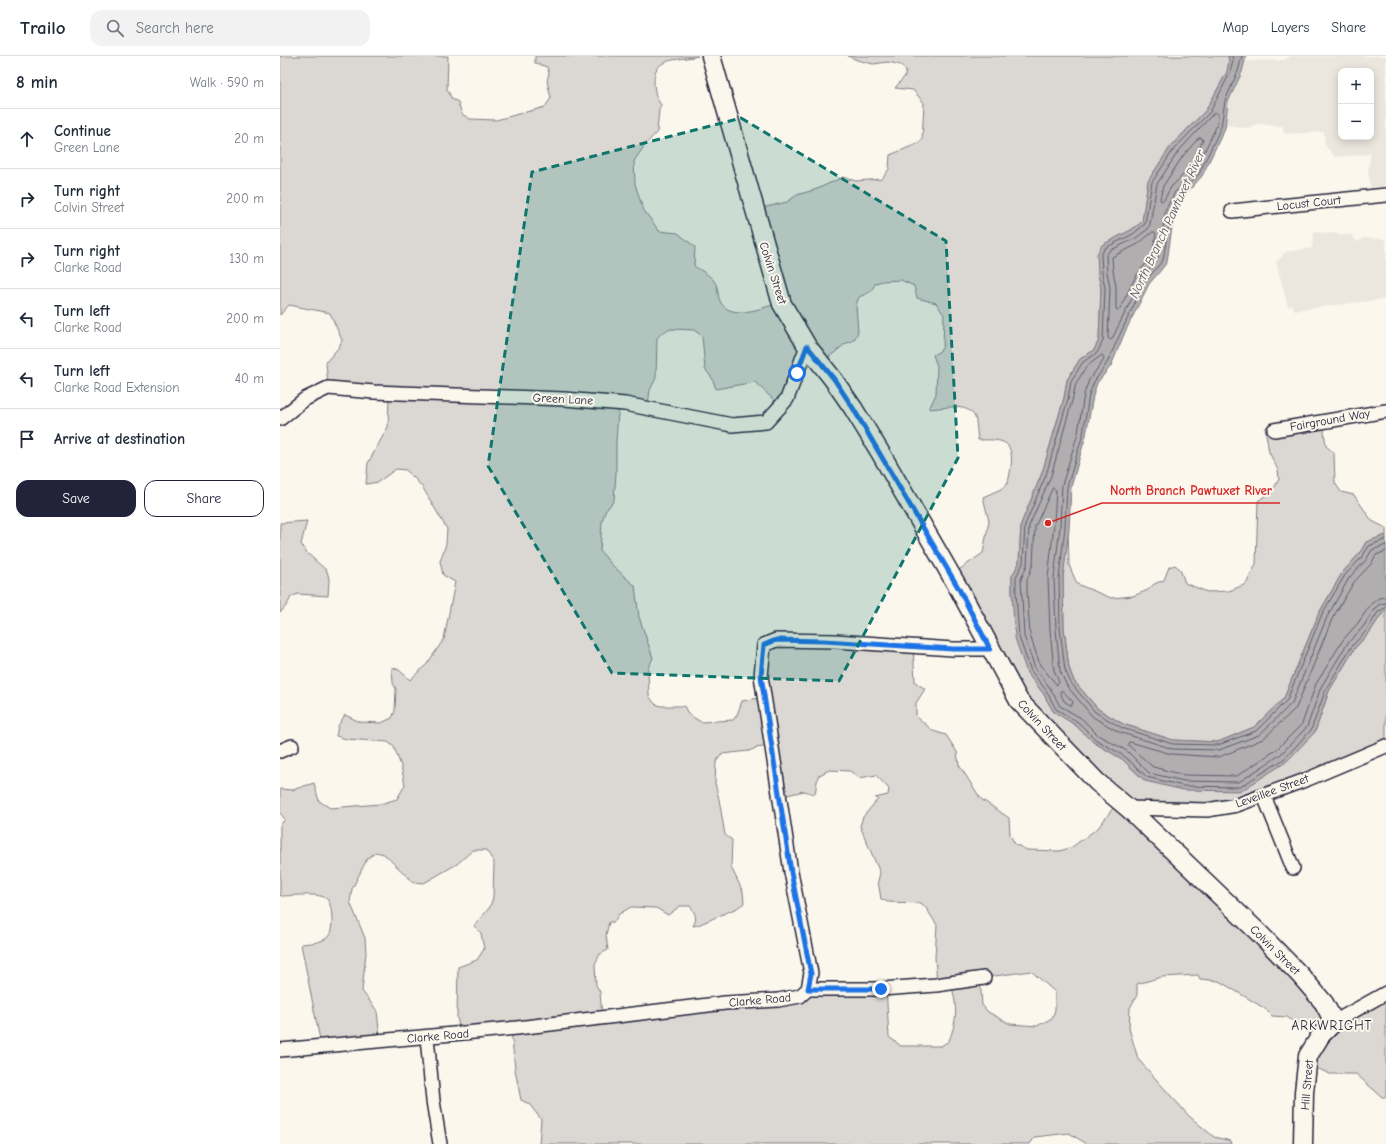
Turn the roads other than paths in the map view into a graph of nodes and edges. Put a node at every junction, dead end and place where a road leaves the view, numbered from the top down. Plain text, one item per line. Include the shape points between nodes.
1 (711, 56) edge
2 (1386, 195) edge
3 (1232, 211) dead end
4 (807, 346) junction
5 (1386, 411) edge
6 (280, 419) edge
7 (1274, 430) dead end
8 (990, 649) junction
9 (1386, 746) edge
10 (1264, 796) junction
11 (1128, 808) junction
12 (1294, 868) dead end
13 (984, 978) dead end
14 (808, 989) junction
15 (1386, 993) edge
16 (1334, 1022) junction
17 (426, 1037) junction
18 (280, 1050) edge
19 (440, 1144) edge
20 (1303, 1144) edge

1 - 4 street, Colvin Street via 782,304
2 - 3 street, Locust Court
4 - 6 street, Green Lane via 787,399 766,422 732,425 625,404 564,399 328,388 305,399
4 - 8 street, Colvin Street via 834,379 853,408 959,589
5 - 7 street, Fairground Way
8 - 11 street, Colvin Street via 1019,701 1097,782
8 - 14 street, Clarke Road via 835,641 776,640 764,645 761,676 791,872 811,974
9 - 10 street, Leveillee Street
10 - 11 street, Leveillee Street via 1237,805 1208,810
10 - 12 street
11 - 16 street, Colvin Street via 1300,975 1324,1003
13 - 14 street via 881,989
14 - 17 street, Clarke Road via 800,996 778,1000 726,1003
15 - 16 street, Hill Street
16 - 20 street, Hill Street via 1321,1035 1308,1056
17 - 18 street, Clarke Road
17 - 19 street

